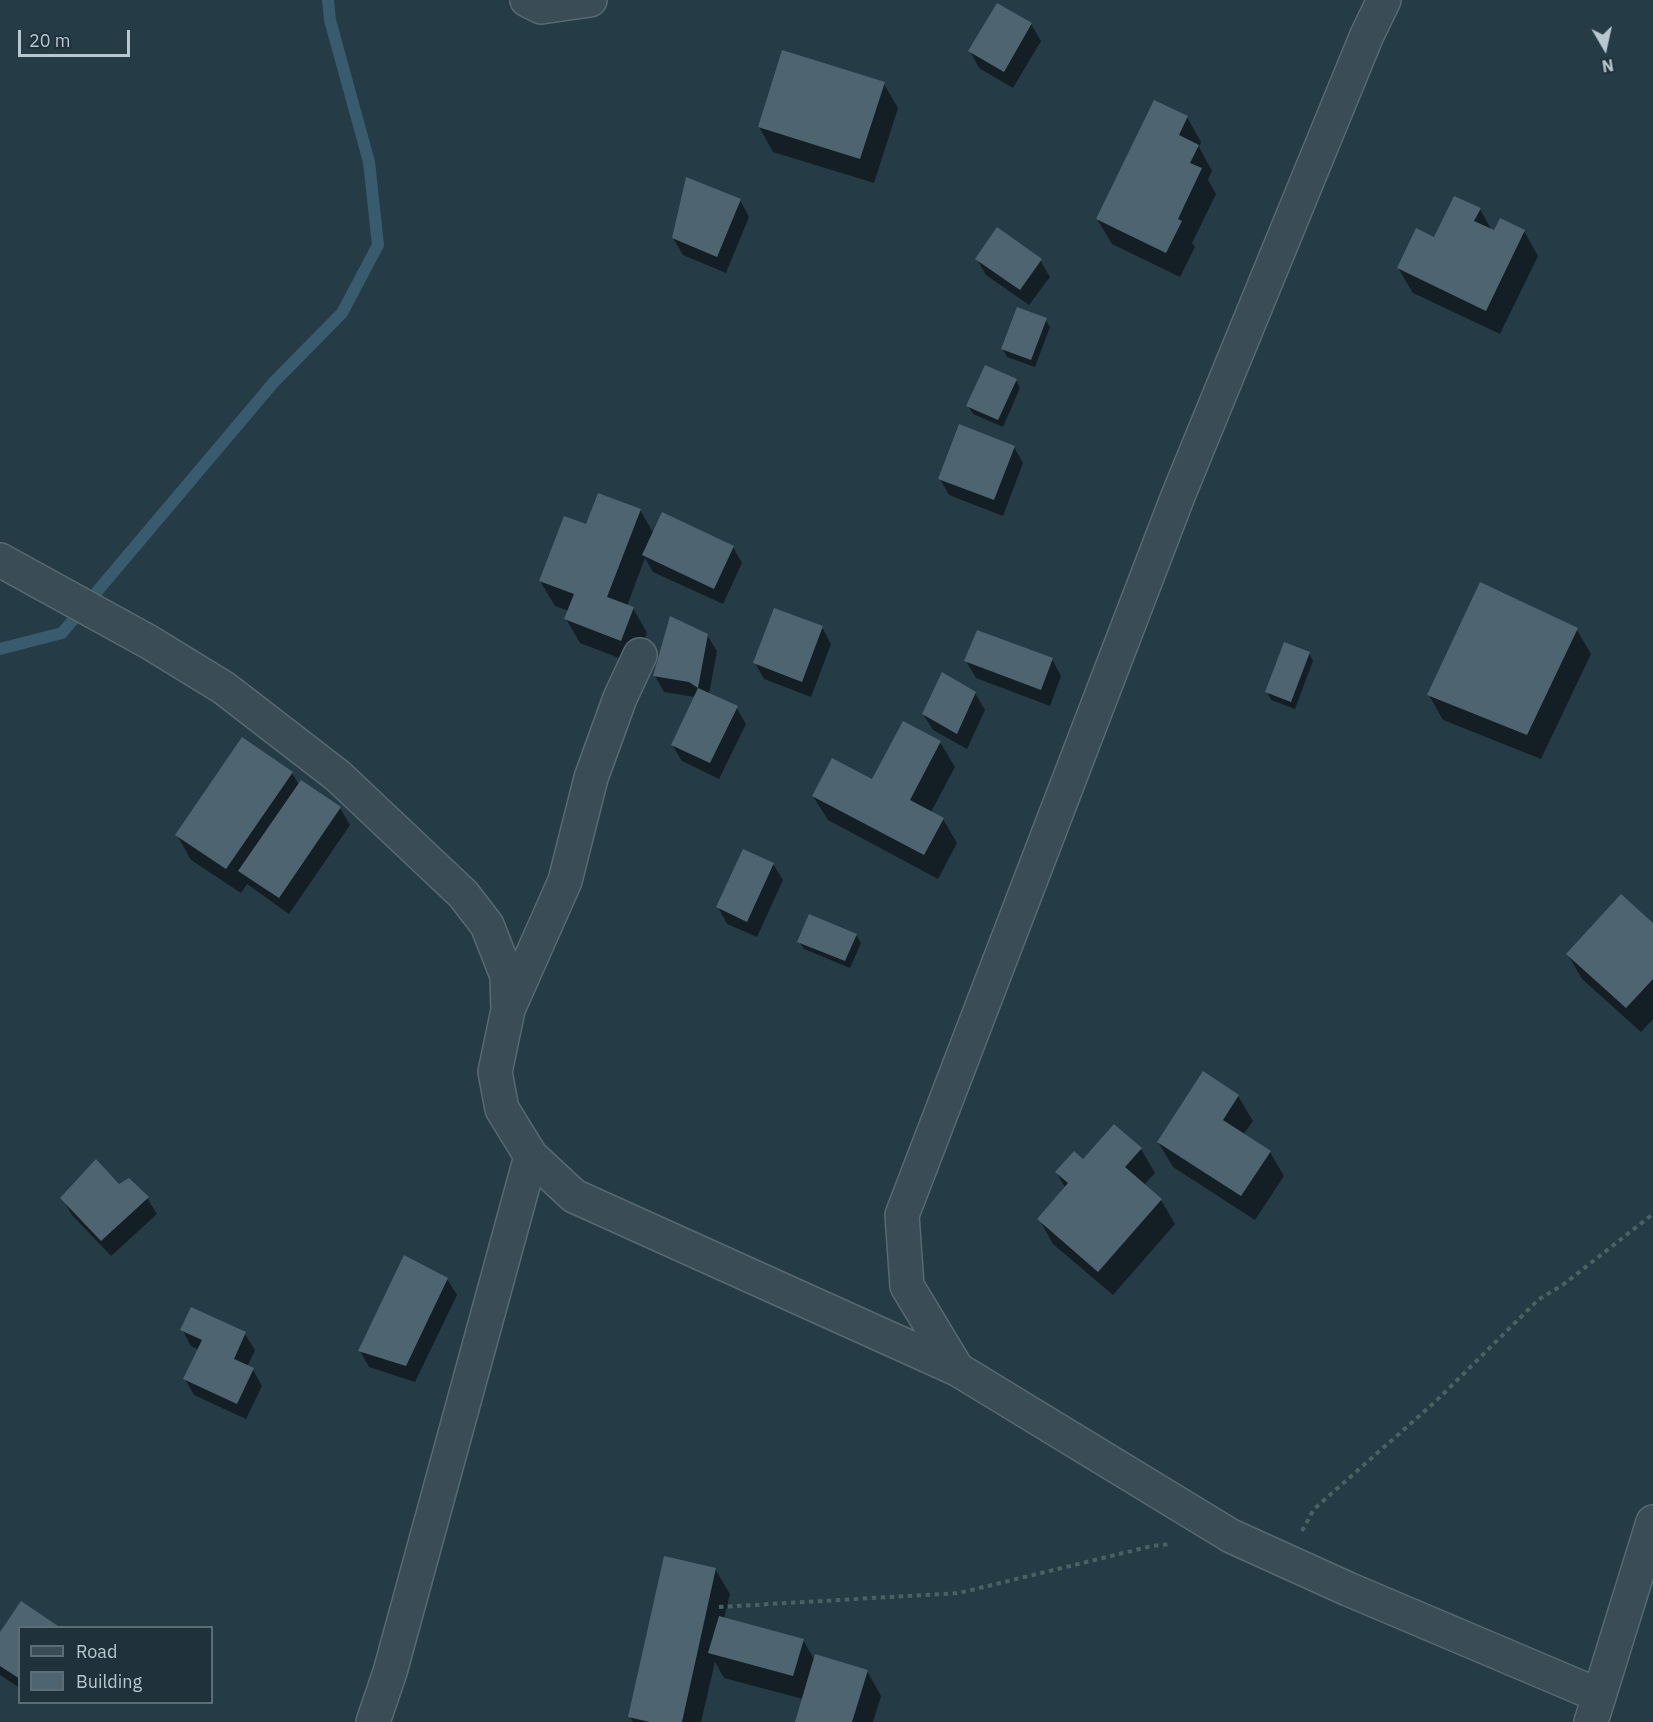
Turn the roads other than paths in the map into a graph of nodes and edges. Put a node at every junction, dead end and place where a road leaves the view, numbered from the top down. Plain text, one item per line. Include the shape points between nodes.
1 (527, 0) edge
2 (590, 0) edge
3 (1384, 0) edge
4 (0, 560) edge
5 (640, 654) dead end
6 (508, 1010) junction
7 (531, 1156) junction
8 (957, 1369) junction
9 (1653, 1522) edge
10 (1595, 1708) edge
11 (374, 1722) edge

1 - 2 street via 541,7
3 - 8 street via 1178,496 902,1215 907,1286
4 - 6 street via 224,688 338,776 463,894 487,925 507,976
5 - 6 street via 591,778 565,881
6 - 7 street via 495,1072 502,1109
7 - 8 street via 574,1196
7 - 11 street
8 - 10 street via 1232,1536
9 - 10 street

